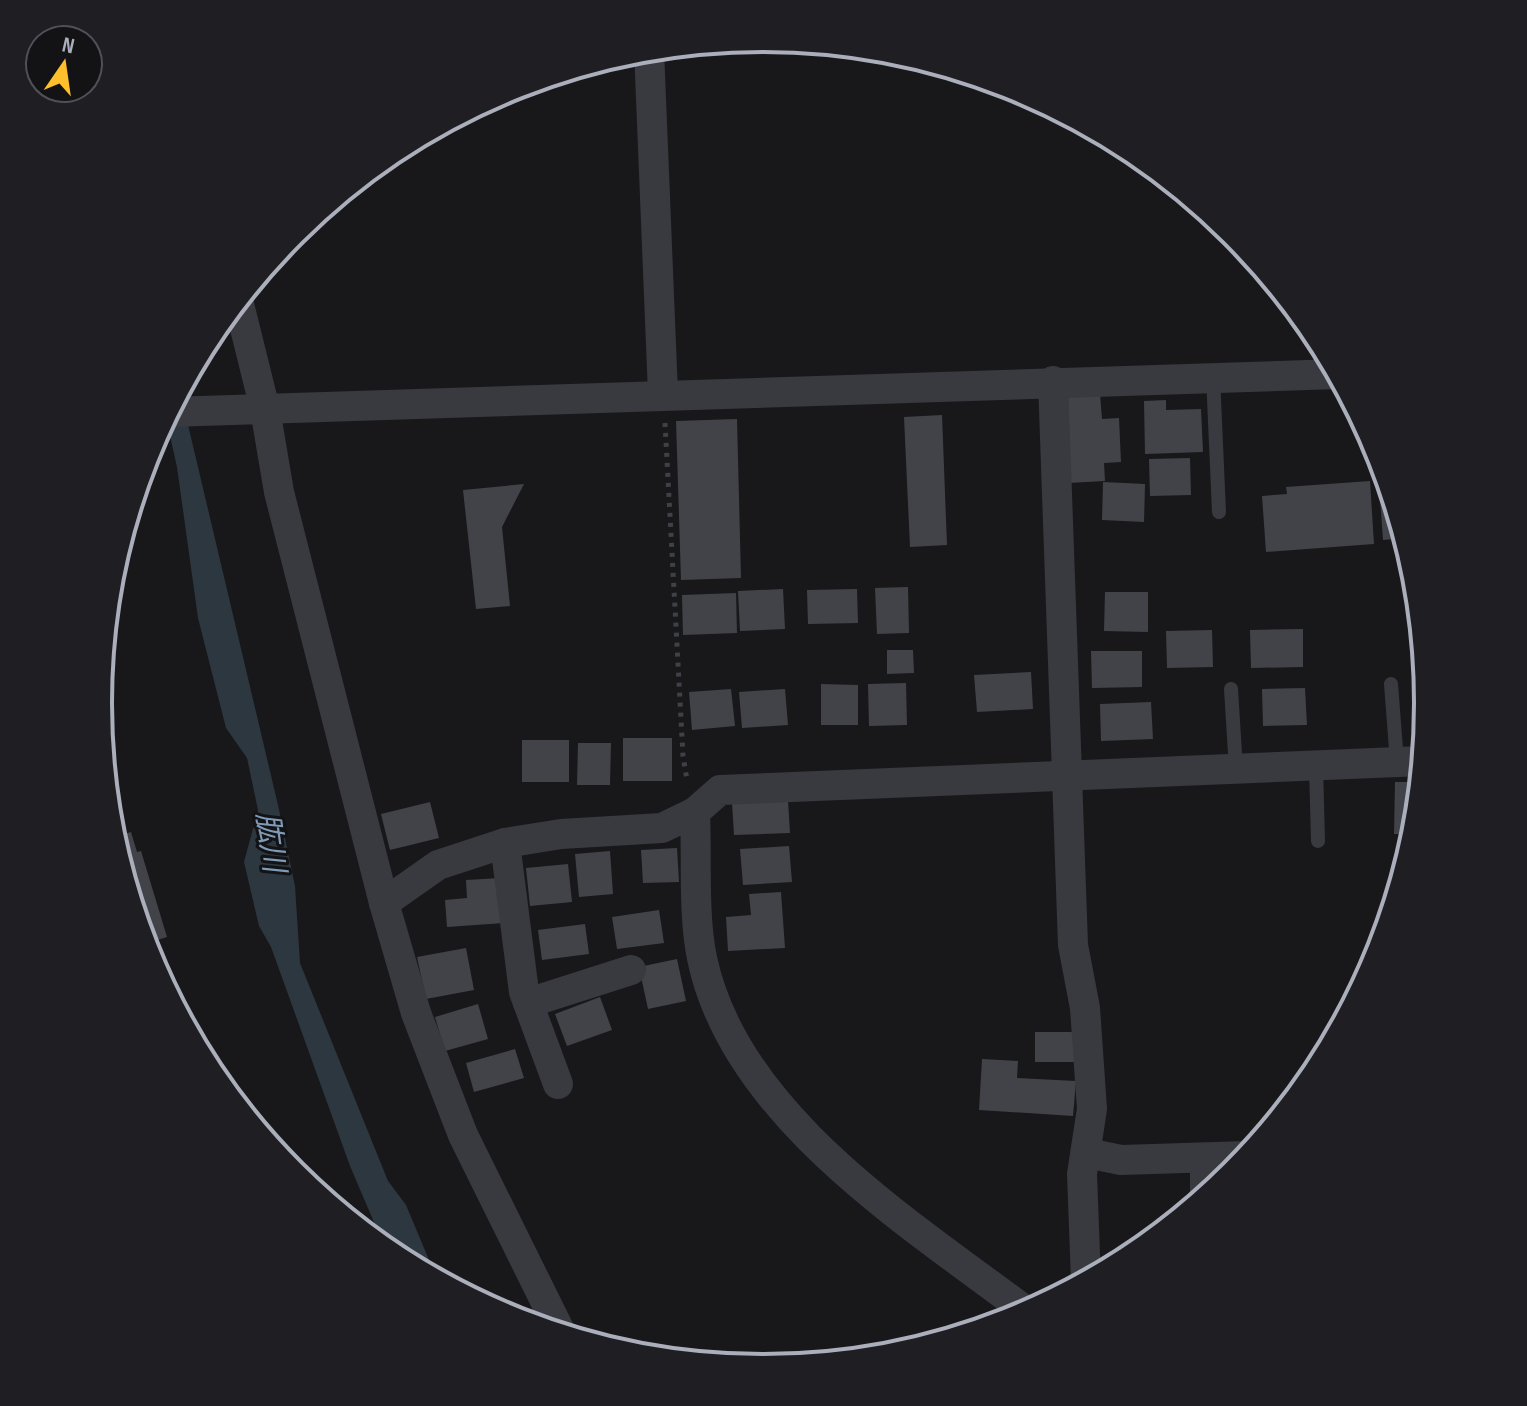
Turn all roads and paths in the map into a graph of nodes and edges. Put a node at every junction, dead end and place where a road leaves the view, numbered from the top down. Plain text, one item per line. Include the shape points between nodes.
1 (650, 63) edge
2 (241, 316) edge
3 (1325, 374) edge
4 (1213, 376) junction
5 (1053, 381) junction
6 (663, 394) junction
7 (256, 409) junction
8 (182, 412) edge
9 (1219, 512) dead end
10 (1391, 684) dead end
11 (1231, 689) dead end
12 (1410, 762) edge
13 (1316, 766) junction
14 (1236, 769) junction
15 (1069, 775) junction
16 (695, 812) junction
17 (1318, 841) dead end
18 (505, 843) junction
19 (384, 903) junction
20 (631, 970) dead end
21 (528, 1003) junction
22 (558, 1084) dead end
23 (1087, 1153) junction
24 (1230, 1157) edge
25 (1205, 1158) junction
26 (1205, 1181) edge
27 (1086, 1269) edge
28 (1015, 1303) edge
29 (554, 1319) edge

1 - 6 street
2 - 7 street
3 - 4 street
4 - 5 street
4 - 9 lane
5 - 6 street
5 - 15 street
6 - 7 street
6 - 16 path via 683,756
7 - 8 street
7 - 19 street
10 - 12 lane
11 - 14 lane
12 - 13 street
13 - 14 street
13 - 17 lane
14 - 15 street
15 - 16 street via 720,790
15 - 23 street via 1073,945 1085,1008 1092,1109
16 - 18 street via 662,828
16 - 28 street via 701,956 716,1004 751,1071 839,1166
18 - 19 street via 438,865
18 - 21 street
19 - 29 street via 416,1013 463,1135
20 - 21 street
21 - 22 street
23 - 25 street via 1121,1160
23 - 27 street via 1082,1174
24 - 25 street
25 - 26 street

